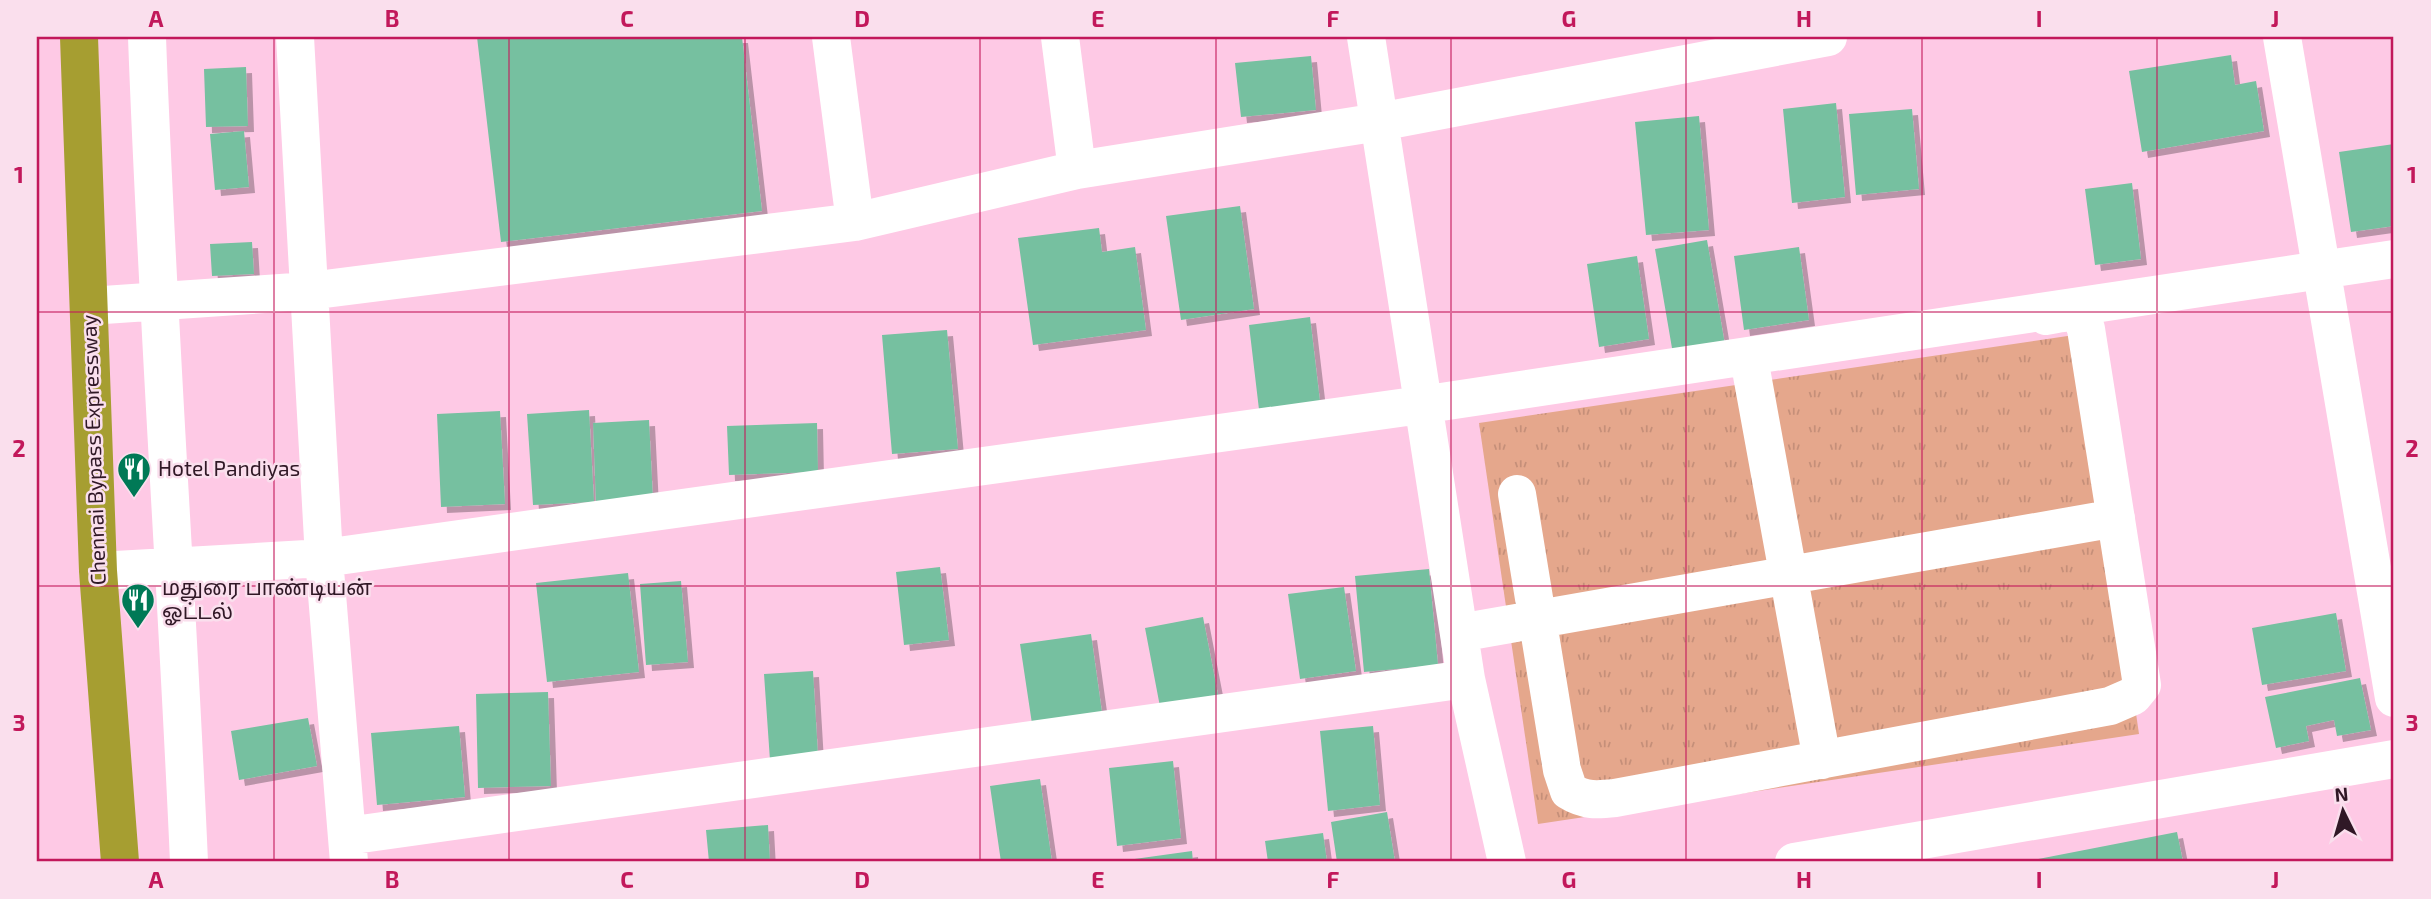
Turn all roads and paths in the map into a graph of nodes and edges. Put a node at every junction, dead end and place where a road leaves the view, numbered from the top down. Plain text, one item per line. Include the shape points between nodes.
1 (79, 37) edge
2 (147, 37) edge
3 (295, 37) edge
4 (831, 37) edge
5 (1060, 37) edge
6 (1366, 37) edge
7 (1828, 37) edge
8 (2282, 37) edge
9 (1379, 122) junction
10 (1077, 170) junction
11 (856, 222) junction
12 (2394, 258) edge
13 (2321, 270) junction
14 (309, 291) junction
15 (157, 300) junction
16 (89, 306) junction
17 (1751, 365) junction
18 (1527, 401) dead end
19 (1421, 405) junction
20 (1517, 494) dead end
21 (2379, 513) edge
22 (2116, 518) junction
23 (324, 558) junction
24 (176, 568) junction
25 (98, 571) junction
26 (1789, 576) junction
27 (1538, 620) junction
28 (1459, 633) junction
29 (1466, 679) junction
30 (2394, 698) edge
31 (2394, 759) edge
32 (1822, 760) junction
33 (348, 849) edge
34 (120, 862) edge
35 (189, 862) edge
36 (1507, 862) edge
37 (1794, 862) edge

1 - 16 highway, Chennai Bypass Expressway
2 - 15 street
3 - 14 street
4 - 11 street
5 - 10 street
6 - 9 street
7 - 9 street
8 - 13 street
9 - 10 street
9 - 19 street
10 - 11 street
11 - 14 street
12 - 13 street
13 - 19 street
13 - 21 street
14 - 15 street
14 - 23 street
15 - 16 street
15 - 24 street
16 - 25 highway, Chennai Bypass Expressway
17 - 18 street
17 - 22 street via 2074,313 2086,329
17 - 26 street
19 - 23 street
19 - 28 street
20 - 27 street
21 - 30 street
22 - 26 street
22 - 32 street via 2142,685 2133,696 2110,706
23 - 24 street
23 - 33 street
24 - 25 street
24 - 35 street
25 - 34 highway, Chennai Bypass Expressway
26 - 27 street
26 - 32 street
27 - 28 street
27 - 32 street via 1562,770 1569,791 1581,798 1615,798
28 - 29 street
29 - 33 street
29 - 36 street
31 - 37 street

